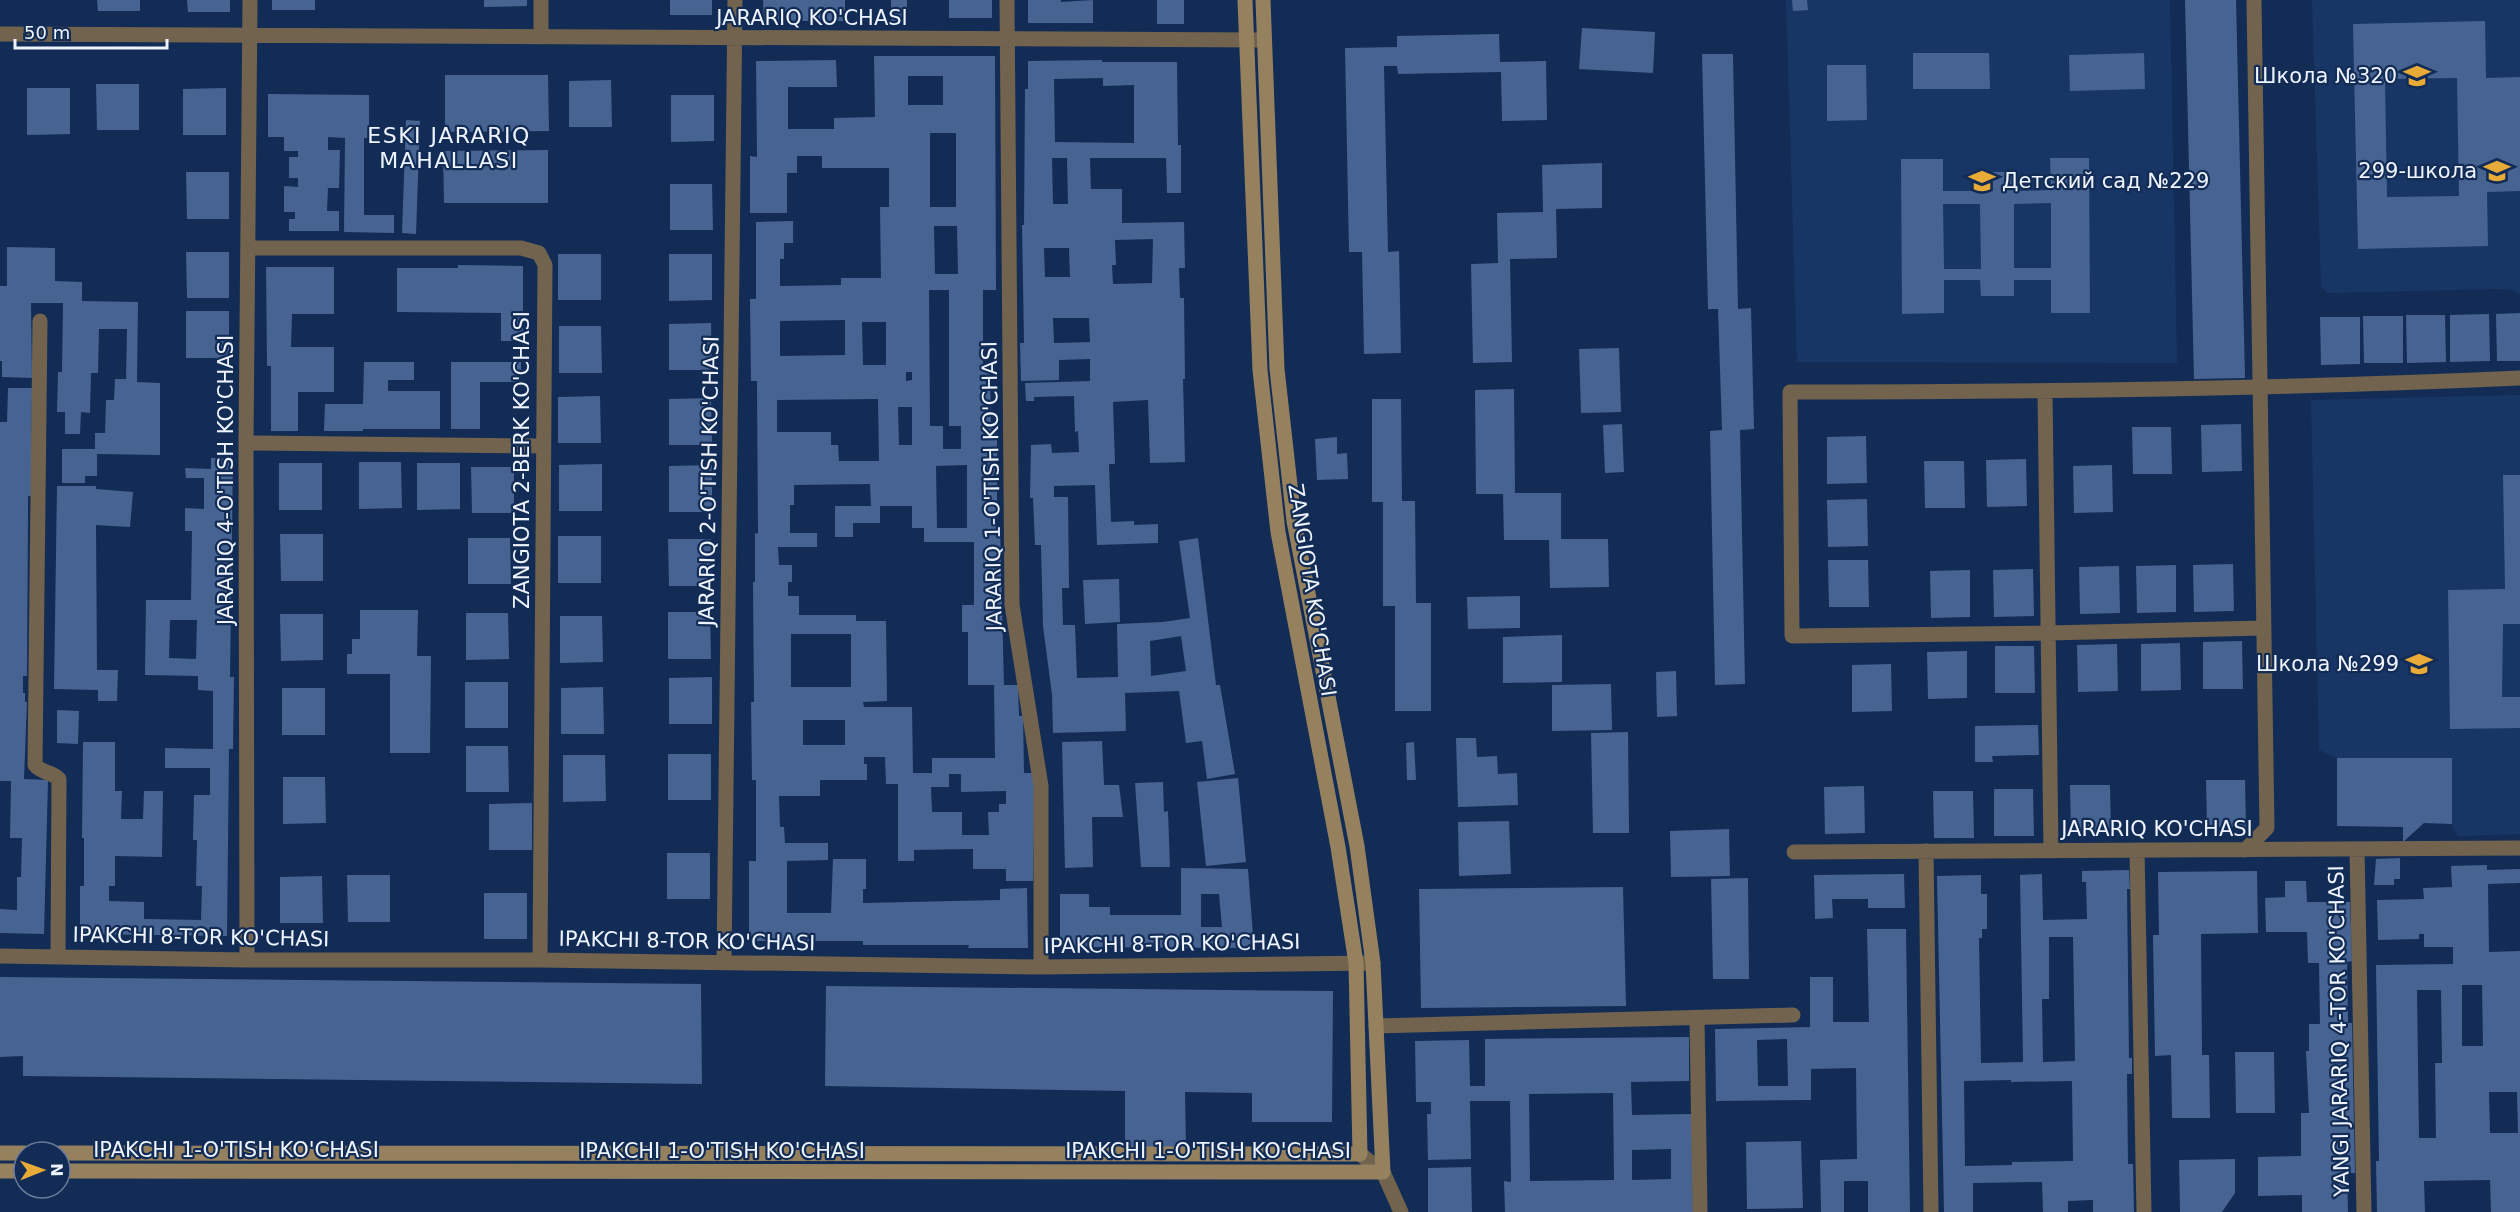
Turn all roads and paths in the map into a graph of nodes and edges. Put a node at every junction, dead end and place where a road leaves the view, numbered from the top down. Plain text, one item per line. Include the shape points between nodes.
1 (250, 0) edge
2 (541, 0) edge
3 (735, 0) edge
4 (1007, 0) edge
5 (1245, 0) edge
6 (1263, 0) edge
7 (2254, 0) edge
8 (0, 34) edge
9 (251, 36) junction
10 (541, 37) junction
11 (735, 39) junction
12 (1007, 39) junction
13 (1246, 40) junction
14 (1264, 40) junction
15 (249, 248) junction
16 (40, 321) dead end
17 (2520, 378) edge
18 (2260, 388) junction
19 (2045, 392) junction
20 (246, 443) junction
21 (543, 446) junction
22 (2264, 628) junction
23 (2048, 633) junction
24 (2520, 848) edge
25 (2357, 849) junction
26 (2137, 850) junction
27 (2245, 850) junction
28 (1926, 851) junction
29 (2051, 851) junction
30 (1794, 852) dead end
31 (0, 956) edge
32 (58, 956) junction
33 (247, 960) junction
34 (540, 960) junction
35 (724, 963) junction
36 (1356, 963) junction
37 (1373, 963) junction
38 (1041, 967) junction
39 (1793, 1015) dead end
40 (1697, 1018) junction
41 (1376, 1026) junction
42 (72, 1154) edge
43 (1360, 1154) junction
44 (72, 1171) edge
45 (1383, 1172) junction
46 (1401, 1212) edge
47 (1700, 1212) edge
48 (1931, 1212) edge
49 (2144, 1212) edge
50 (2364, 1212) edge

1 - 9 street, JARARIQ 4-O'TISH KO'CHASI
2 - 10 street
3 - 11 street, JARARIQ 2-O'TISH KO'CHASI
4 - 12 street, JARARIQ 1-O'TISH KO'CHASI
5 - 13 main road, ZANGIOTA KO'CHASI
6 - 14 main road, ZANGIOTA KO'CHASI
7 - 18 street
8 - 9 street, JARARIQ KO'CHASI
9 - 10 street, JARARIQ KO'CHASI
9 - 15 street, JARARIQ 4-O'TISH KO'CHASI
10 - 11 street, JARARIQ KO'CHASI
11 - 12 street, JARARIQ KO'CHASI
11 - 35 street, JARARIQ 2-O'TISH KO'CHASI
12 - 13 street, JARARIQ KO'CHASI
12 - 38 street, JARARIQ 1-O'TISH KO'CHASI via 1012,606 1041,786
13 - 14 street, JARARIQ KO'CHASI
13 - 36 main road, ZANGIOTA KO'CHASI via 1260,370 1278,532
14 - 37 main road, ZANGIOTA KO'CHASI via 1277,369 1294,522 1357,846
15 - 20 street, JARARIQ 4-O'TISH KO'CHASI
15 - 21 street, ZANGIOTA 2-BERK KO'CHASI via 521,248 538,253 544,265
16 - 32 street via 35,765 59,779
17 - 18 street
18 - 19 street
18 - 22 street
19 - 23 street
19 - 23 street via 1790,392 1792,636
20 - 21 street
20 - 33 street, JARARIQ 4-O'TISH KO'CHASI
21 - 34 street, ZANGIOTA 2-BERK KO'CHASI
22 - 23 street
22 - 27 street via 2267,828
23 - 29 street
24 - 25 street, JARARIQ KO'CHASI
25 - 27 street, JARARIQ KO'CHASI
25 - 50 street, YANGI JARARIQ 4-TOR KO'CHASI
26 - 27 street, JARARIQ KO'CHASI
26 - 29 street, JARARIQ KO'CHASI
26 - 49 street
28 - 29 street, JARARIQ KO'CHASI
28 - 30 street, JARARIQ KO'CHASI
28 - 48 street
31 - 32 street, IPAKCHI 8-TOR KO'CHASI
32 - 33 street, IPAKCHI 8-TOR KO'CHASI
33 - 34 street, IPAKCHI 8-TOR KO'CHASI
34 - 35 street, IPAKCHI 8-TOR KO'CHASI
35 - 38 street, IPAKCHI 8-TOR KO'CHASI
36 - 37 street, IPAKCHI 8-TOR KO'CHASI
36 - 38 street, IPAKCHI 8-TOR KO'CHASI
36 - 43 main road, ZANGIOTA KO'CHASI
37 - 41 main road, ZANGIOTA KO'CHASI
39 - 40 street
40 - 41 street
40 - 47 street
41 - 45 main road, ZANGIOTA KO'CHASI
42 - 43 main road, IPAKCHI 1-O'TISH KO'CHASI
43 - 45 street, ZANGIOTA KO'CHASI
44 - 45 main road, IPAKCHI 1-O'TISH KO'CHASI
45 - 46 street, ZANGIOTA KO'CHASI

